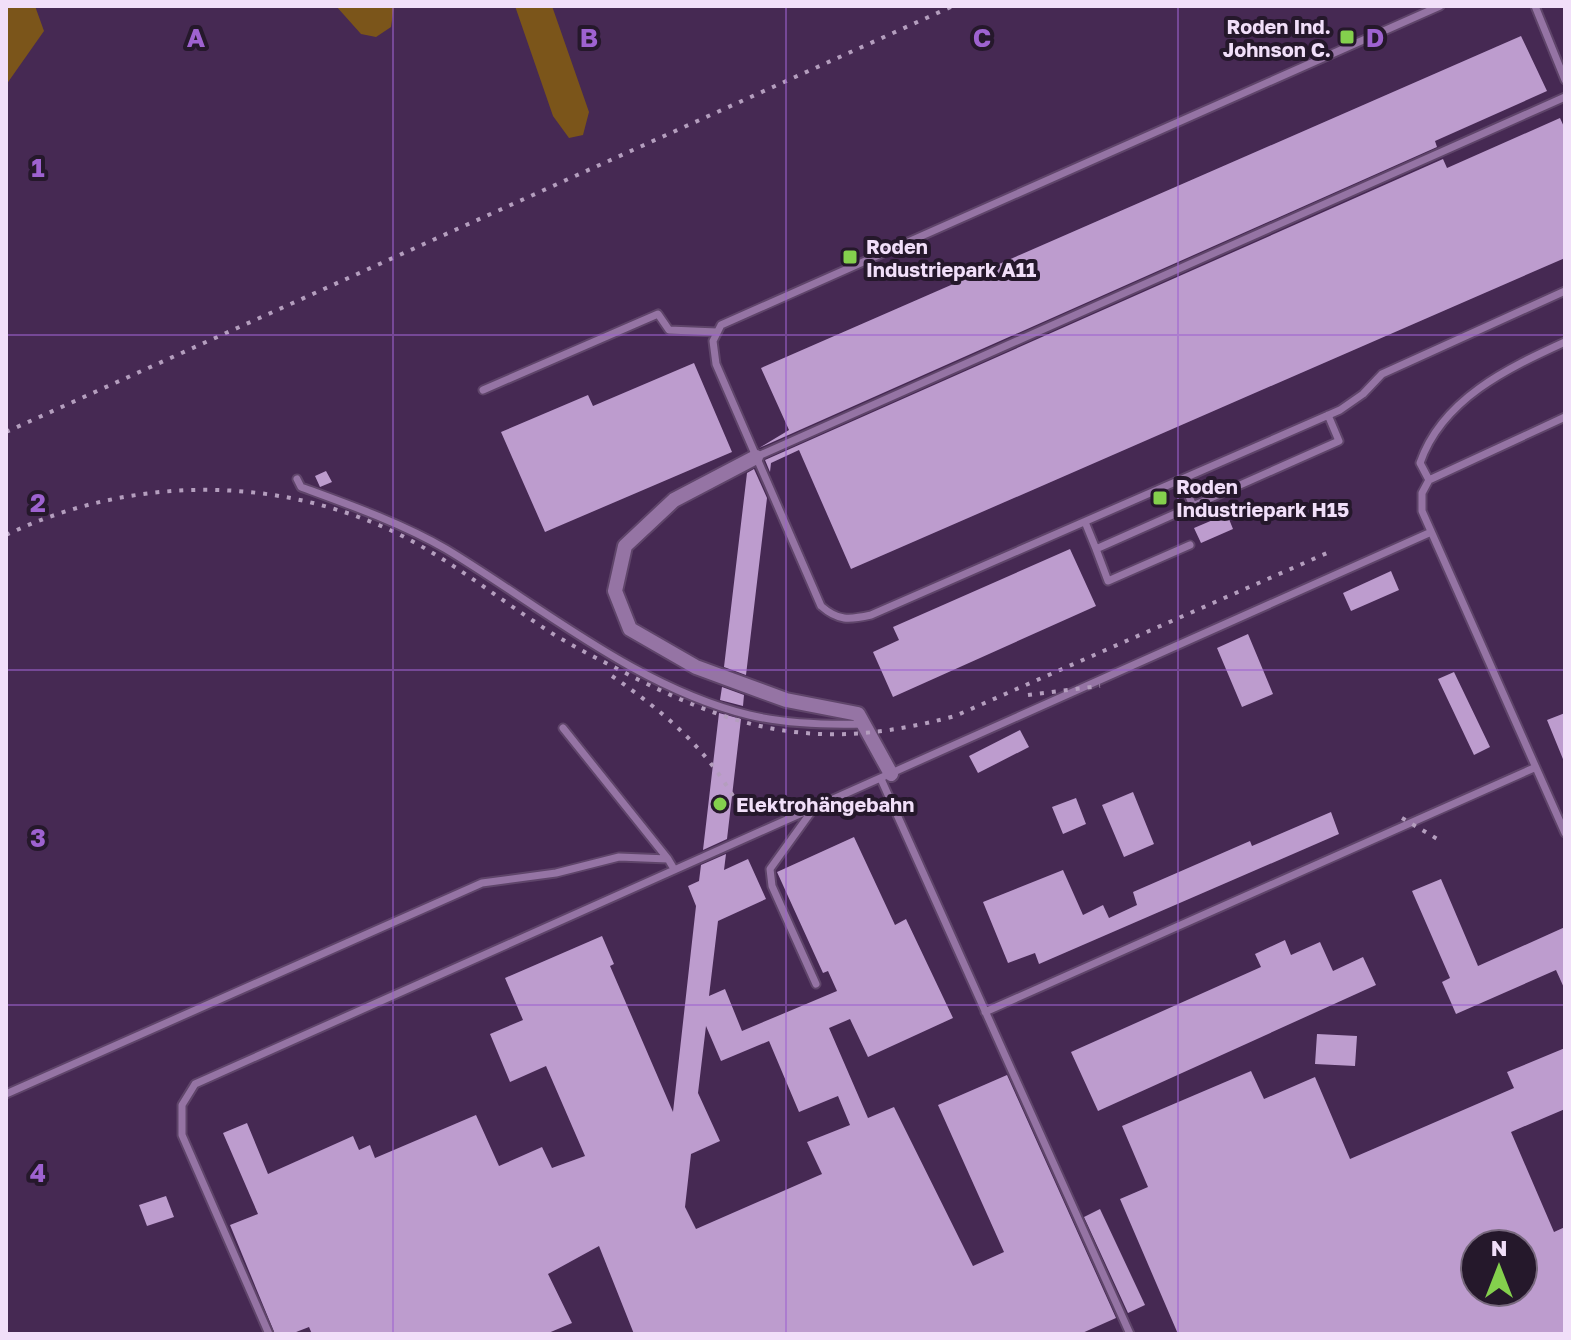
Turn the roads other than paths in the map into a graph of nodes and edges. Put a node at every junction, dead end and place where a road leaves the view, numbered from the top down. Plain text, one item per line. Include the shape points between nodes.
1 (1440, 6) edge
2 (1535, 6) edge
3 (1565, 80) edge
4 (1565, 97) edge
5 (1565, 291) edge
6 (717, 332) junction
7 (1565, 342) edge
8 (483, 390) dead end
9 (1328, 415) junction
10 (1565, 417) edge
11 (756, 457) junction
12 (297, 479) dead end
13 (1182, 479) junction
14 (1429, 480) junction
15 (1193, 506) junction
16 (1085, 522) junction
17 (1429, 533) junction
18 (1190, 545) dead end
19 (1096, 549) junction
20 (866, 724) junction
21 (563, 728) dead end
22 (1534, 768) junction
23 (886, 776) junction
24 (815, 807) junction
25 (1565, 833) edge
26 (668, 859) junction
27 (674, 869) junction
28 (816, 984) dead end
29 (985, 1012) junction
30 (6, 1094) edge
31 (269, 1334) edge
32 (1130, 1334) edge

1 - 6 lane via 721,325
2 - 3 lane
4 - 11 lane
5 - 9 lane via 1382,374 1363,394
6 - 8 lane via 669,330 658,314
6 - 11 lane via 716,364
7 - 14 lane via 1473,392 1429,438 1420,463
9 - 13 lane
9 - 15 lane via 1339,441
10 - 14 lane
11 - 16 lane via 821,606 834,618 871,615
11 - 20 street via 674,500 625,546 615,591 630,629 696,667 786,700 858,714
12 - 20 lane via 301,487 445,548 559,625 682,691 749,715 819,725
13 - 15 lane
13 - 16 lane
14 - 17 lane via 1422,493
15 - 19 lane
16 - 19 lane
17 - 22 lane
17 - 23 lane
18 - 19 lane via 1108,581
20 - 23 street
21 - 26 lane
22 - 25 lane
22 - 29 lane
23 - 24 lane
23 - 29 lane
24 - 27 lane
24 - 28 lane via 770,869 772,886
26 - 27 lane
26 - 30 lane via 619,857 482,883
27 - 31 lane via 195,1084 182,1105 182,1135
29 - 32 lane

